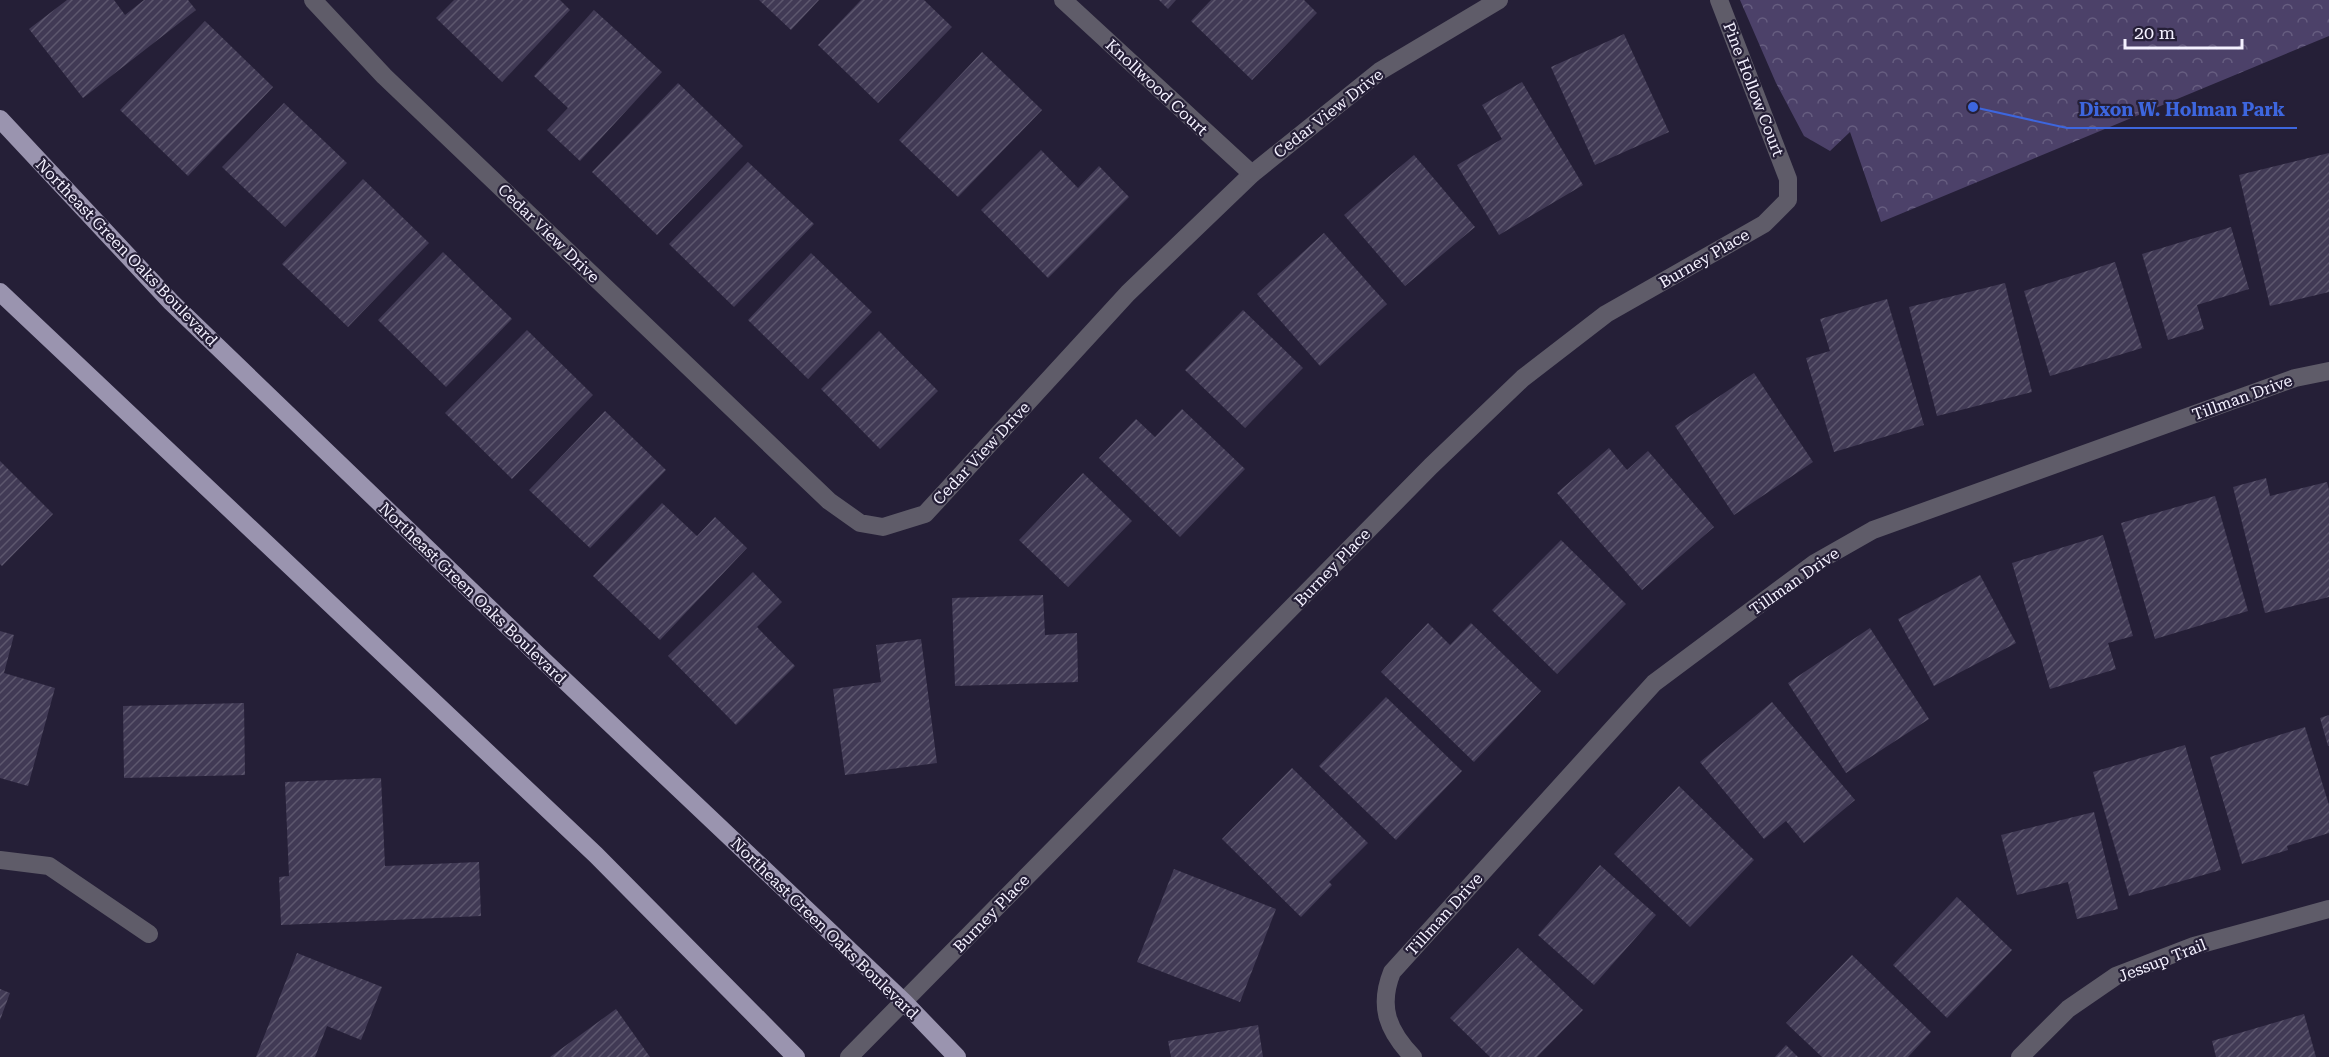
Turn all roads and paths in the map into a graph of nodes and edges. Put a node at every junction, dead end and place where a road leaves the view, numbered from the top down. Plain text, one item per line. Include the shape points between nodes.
1 (313, 0) edge
2 (1063, 0) edge
3 (1499, 0) edge
4 (1719, 0) edge
5 (0, 119) edge
6 (1252, 174) junction
7 (1788, 179) joint
8 (0, 292) edge
9 (2329, 371) edge
10 (0, 860) edge
11 (2329, 909) edge
12 (149, 934) dead end
13 (904, 1002) junction
14 (796, 1057) edge
15 (849, 1057) edge
16 (957, 1057) edge
17 (1413, 1057) edge
18 (2020, 1057) edge

1 - 6 street, Cedar View Drive via 393,84 829,501 860,524 883,527 925,514 1128,293
2 - 6 street, Knollwood Court
3 - 6 street, Cedar View Drive via 1380,71
4 - 7 street, Pine Hollow Court
5 - 13 main road, Northeast Green Oaks Boulevard via 180,310
7 - 13 street, Burney Place via 1788,200 1764,224 1606,314 1523,378 1431,466
8 - 14 main road via 596,855
9 - 17 street, Tillman Drive via 2295,378 1873,530 1815,563 1654,683 1392,972 1387,985 1386,1016 1397,1041
10 - 12 street via 49,866
11 - 18 street, Jessup Trail via 2194,946 2116,976 2068,1009
13 - 15 street, Burney Place
13 - 16 main road, Northeast Green Oaks Boulevard

